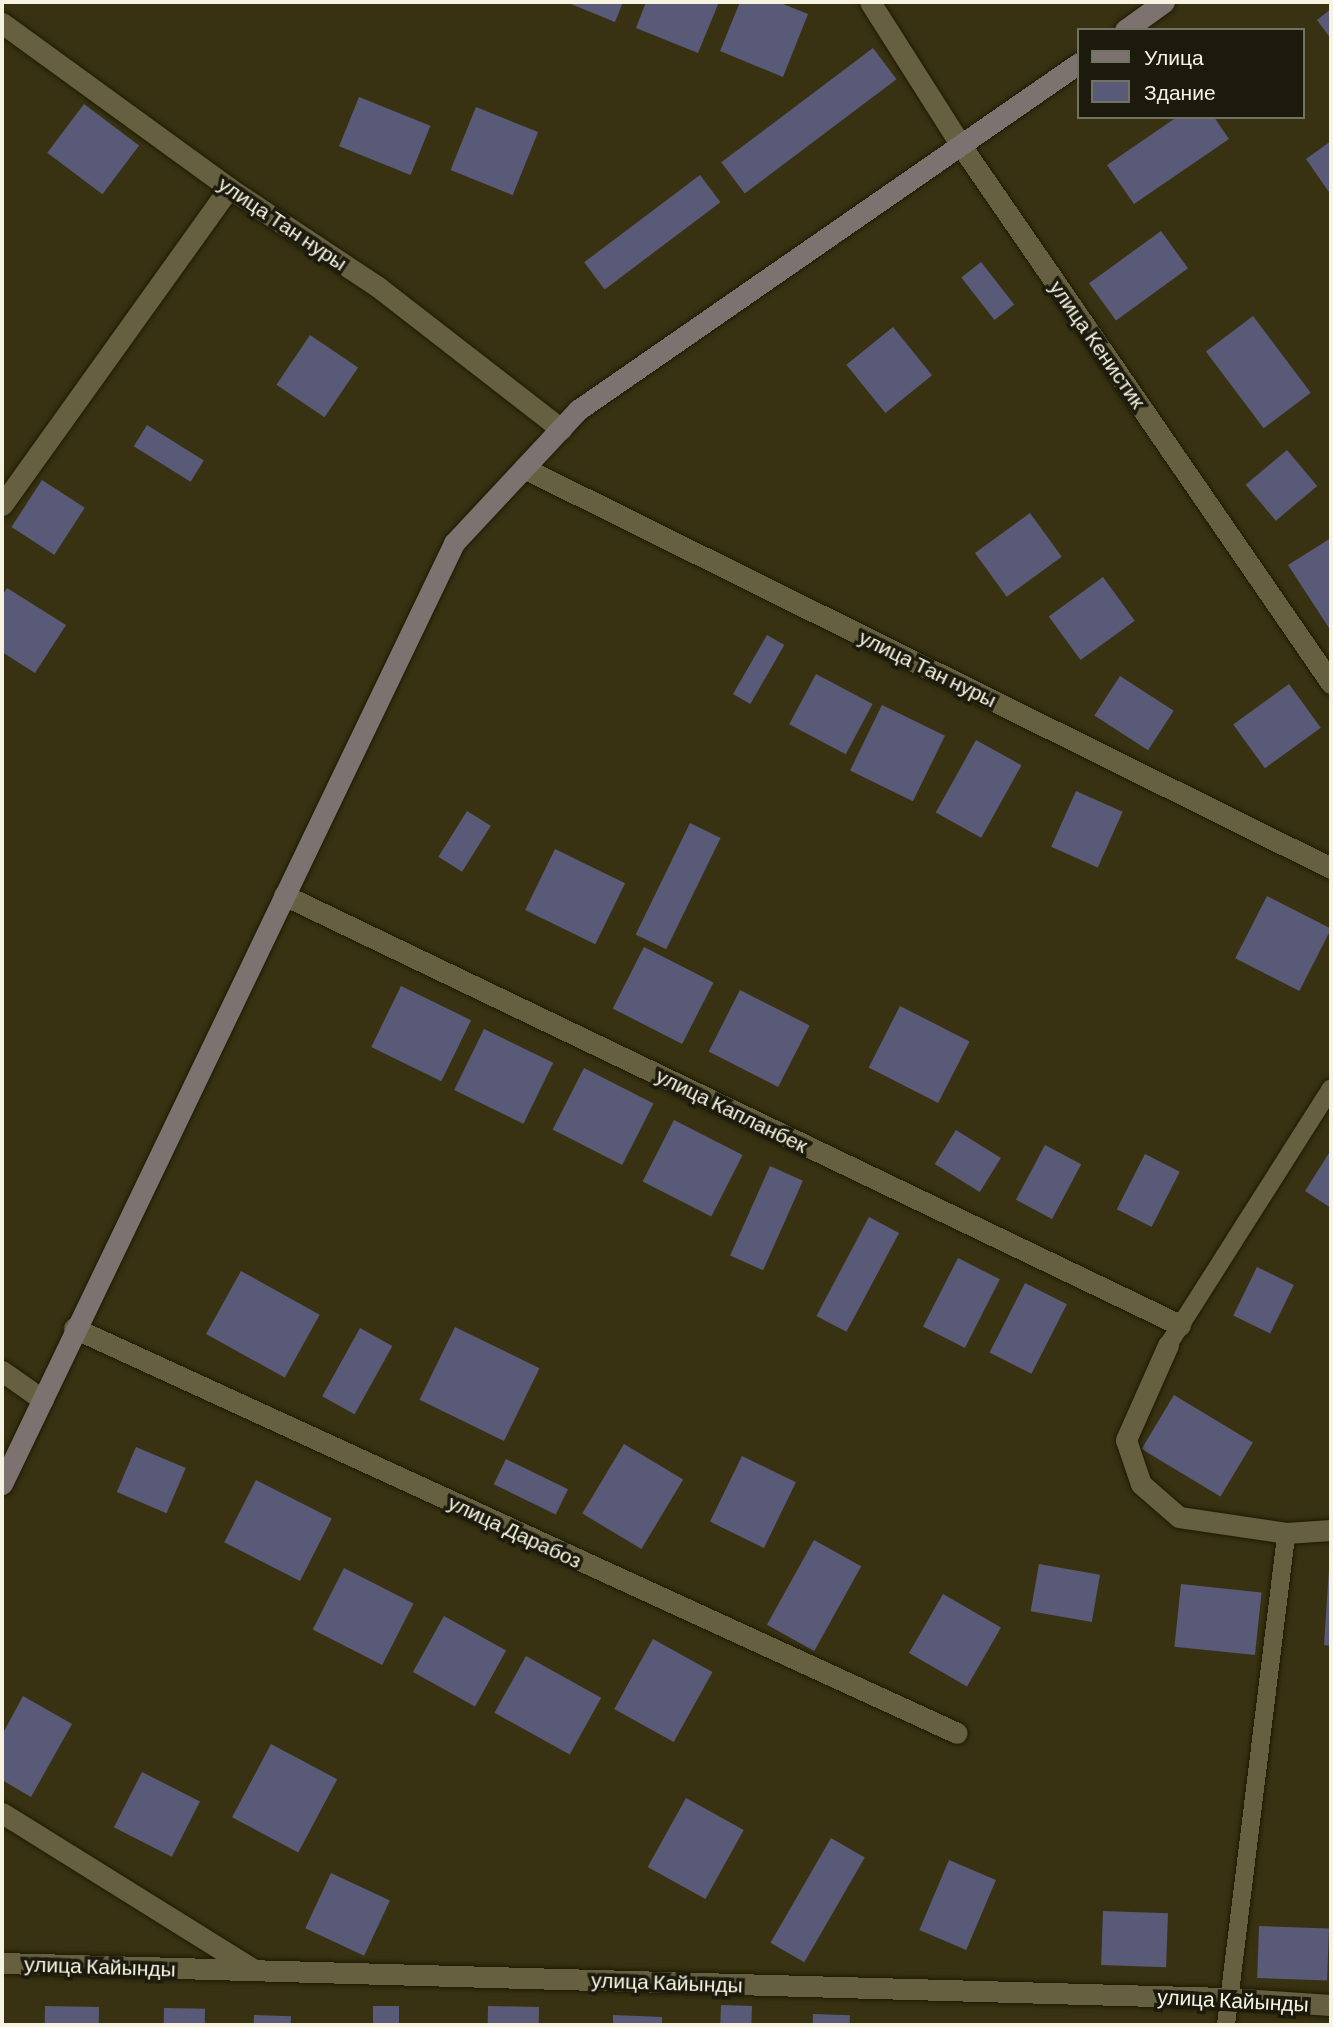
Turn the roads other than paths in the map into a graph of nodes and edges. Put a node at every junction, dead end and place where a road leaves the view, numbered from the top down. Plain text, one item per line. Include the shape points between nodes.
1 (870, 2) edge
2 (1164, 2) edge
3 (2, 23) edge
4 (1128, 28) edge
5 (1078, 63) edge
6 (962, 146) junction
7 (229, 188) junction
8 (561, 429) junction
9 (524, 468) junction
10 (2, 505) edge
11 (1331, 683) edge
12 (1331, 868) edge
13 (284, 895) junction
14 (1331, 1088) edge
15 (1180, 1325) junction
16 (74, 1328) junction
17 (1168, 1345) joint
18 (2, 1371) edge
19 (43, 1400) junction
20 (2, 1483) edge
21 (1331, 1530) edge
22 (1286, 1533) junction
23 (957, 1733) dead end
24 (2, 1814) edge
25 (2, 1963) edge
26 (254, 1970) junction
27 (1227, 1998) junction
28 (1331, 2005) edge
29 (1226, 2025) edge

1 - 6 street, улица Кенистик
2 - 4 street
3 - 7 street, улица Тан нуры
5 - 6 street
6 - 8 street via 578,410
6 - 11 street, улица Кенистик
7 - 8 street, улица Тан нуры via 378,287
7 - 10 street
8 - 9 street
9 - 12 street, улица Тан нуры
9 - 13 street via 454,543
13 - 15 street, улица Капланбек
13 - 16 street
14 - 15 lane
15 - 17 lane
16 - 19 street
16 - 23 street, улица Дарабоз
17 - 22 street via 1126,1440 1141,1484 1179,1517
18 - 19 street
19 - 20 street
21 - 22 street
22 - 27 lane
24 - 26 street
25 - 26 street, улица Кайынды
26 - 27 street, улица Кайынды
27 - 28 street, улица Кайынды
27 - 29 lane

